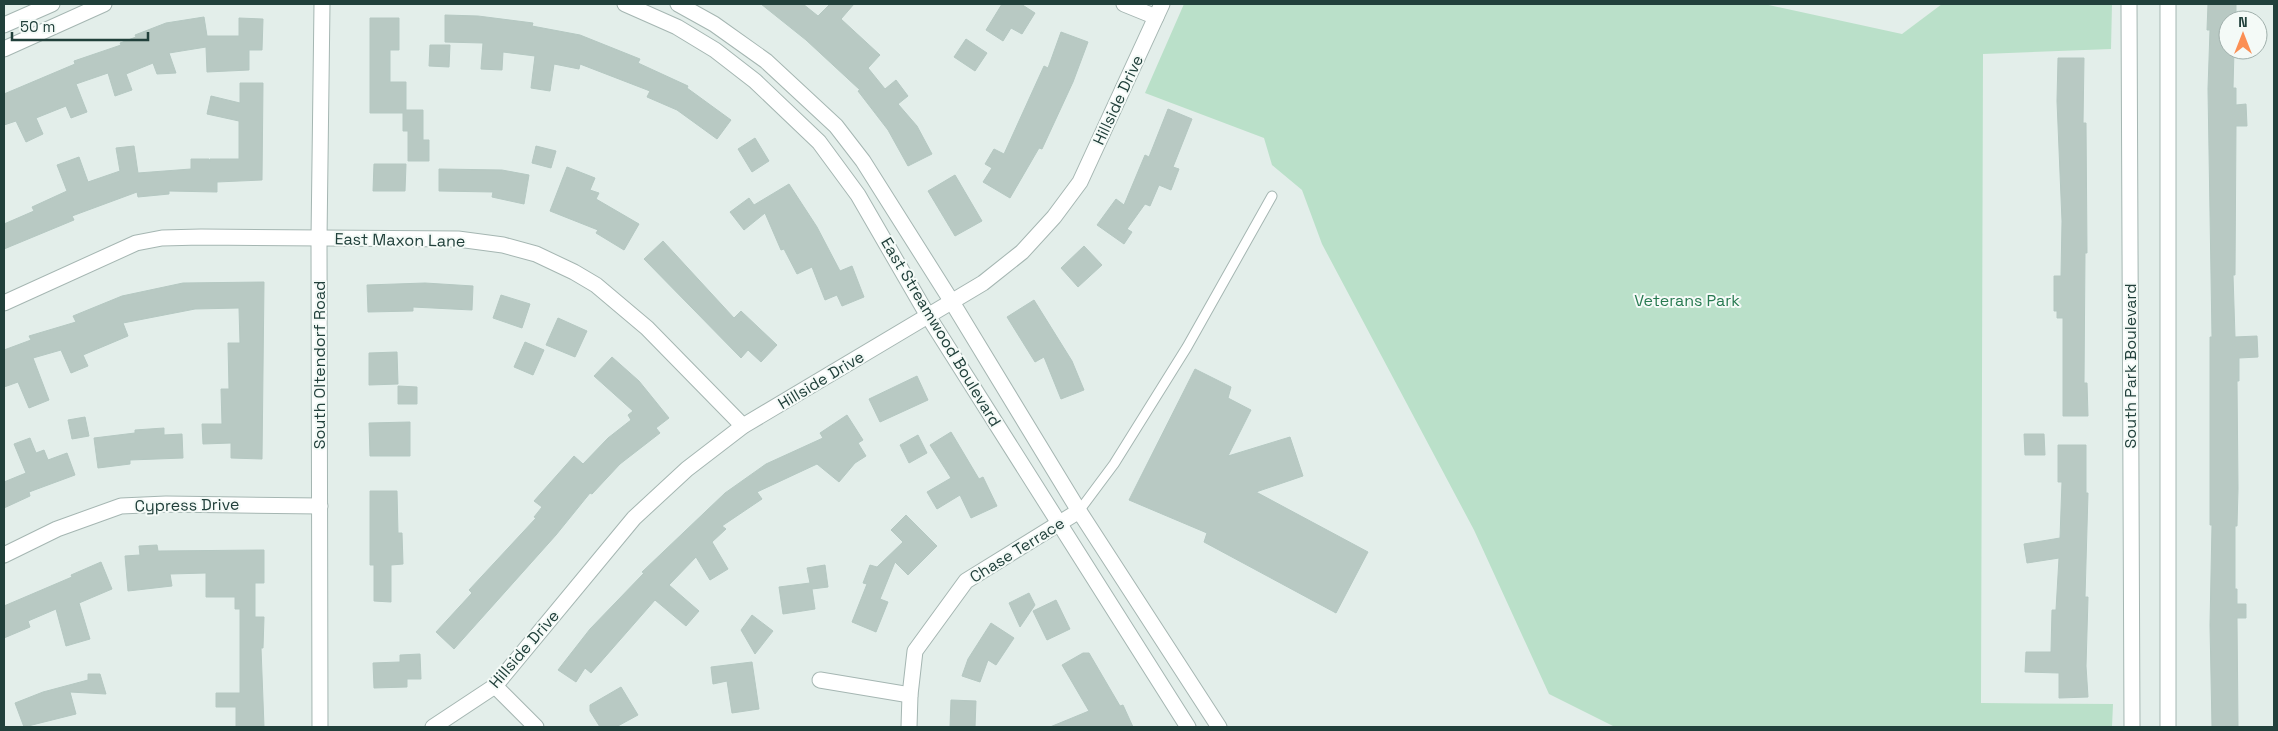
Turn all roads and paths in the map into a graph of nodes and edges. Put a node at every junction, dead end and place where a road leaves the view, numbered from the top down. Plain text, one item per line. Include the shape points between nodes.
1 (52, 4) edge
2 (104, 4) edge
3 (322, 4) edge
4 (625, 4) edge
5 (678, 4) edge
6 (1124, 4) edge
7 (2129, 4) edge
8 (2168, 4) edge
9 (1159, 11) edge
10 (4, 25) edge
11 (4, 49) edge
12 (1272, 196) dead end
13 (319, 239) junction
14 (952, 302) junction
15 (4, 303) edge
16 (928, 316) junction
17 (743, 426) junction
18 (320, 506) junction
19 (1079, 510) junction
20 (1059, 523) junction
21 (4, 555) edge
22 (820, 680) dead end
23 (495, 686) junction
24 (910, 695) junction
25 (320, 727) edge
26 (433, 727) edge
27 (536, 727) edge
28 (909, 727) edge
29 (1188, 727) edge
30 (1219, 727) edge
31 (2132, 727) edge
32 (2168, 727) edge

1 - 10 street
2 - 11 street
3 - 13 street, South Oltendorf Road
4 - 16 street, East Streamwood Boulevard via 677,27 715,50 755,81 819,142 858,195
5 - 14 street, East Streamwood Boulevard via 714,24 766,61 836,126 863,161
6 - 9 street
7 - 31 street, South Park Boulevard
8 - 32 street
9 - 14 street, Hillside Drive via 1080,182 1054,218 1022,252 983,283
12 - 19 lane via 1187,347 1114,464
13 - 15 street, East Maxon Lane via 201,237 162,238 136,243
13 - 17 street, East Maxon Lane via 458,239 503,245 536,254 596,285 647,328
13 - 18 street, South Oltendorf Road
14 - 16 street, Hillside Drive
14 - 19 street, East Streamwood Boulevard
16 - 17 street, Hillside Drive
16 - 20 street, East Streamwood Boulevard
17 - 23 street, Hillside Drive via 687,469 634,518
18 - 21 street, Cypress Drive via 120,506 57,529
18 - 25 street, South Oltendorf Road
19 - 20 street, Chase Terrace
19 - 30 street, East Streamwood Boulevard
20 - 24 street, Chase Terrace via 966,581 915,651
20 - 29 street, East Streamwood Boulevard
22 - 24 street
23 - 26 street, Hillside Drive
23 - 27 street
24 - 28 street, Chase Terrace

